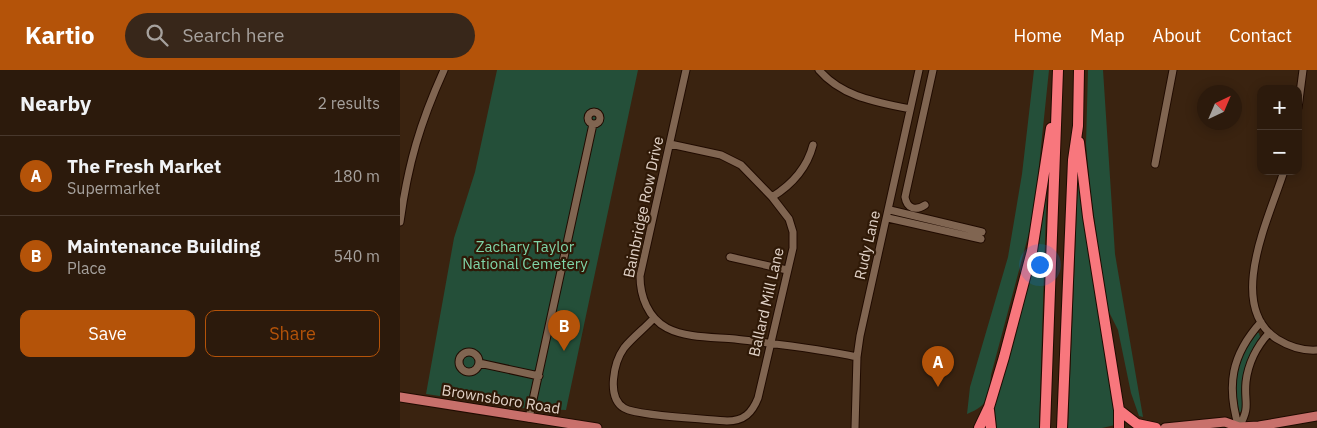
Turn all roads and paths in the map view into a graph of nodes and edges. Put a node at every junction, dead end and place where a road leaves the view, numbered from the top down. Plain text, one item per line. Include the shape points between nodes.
1 (444, 70) edge
2 (686, 70) edge
3 (819, 70) edge
4 (920, 70) edge
5 (934, 70) edge
6 (1058, 70) edge
7 (1079, 70) edge
8 (1174, 70) edge
9 (1303, 70) edge
10 (1301, 85) edge
11 (1056, 90) junction
12 (910, 109) junction
13 (593, 124) dead end
14 (1078, 126) junction
15 (670, 144) junction
16 (813, 145) dead end
17 (1154, 164) dead end
18 (1283, 175) edge
19 (772, 197) junction
20 (925, 205) dead end
21 (890, 210) junction
22 (888, 218) junction
23 (400, 222) edge
24 (730, 257) dead end
25 (787, 270) junction
26 (654, 318) junction
27 (1265, 327) junction
28 (771, 343) junction
29 (1317, 350) edge
30 (857, 357) junction
31 (479, 363) dead end
32 (539, 376) junction
33 (400, 397) edge
34 (989, 407) junction
35 (1119, 410) junction
36 (1317, 416) edge
37 (530, 418) junction
38 (575, 426) edge
39 (597, 428) edge
40 (855, 428) edge
41 (979, 428) edge
42 (991, 428) edge
43 (1045, 428) edge
44 (1062, 428) edge
45 (1119, 428) edge
46 (1156, 428) edge
47 (1165, 428) edge
48 (1238, 428) edge

1 - 23 street via 415,142
2 - 15 street, Bainbridge Row Drive
3 - 12 street via 855,96
4 - 12 street, Rudy Lane
5 - 20 street via 906,197 913,208
6 - 11 highway
7 - 14 highway
8 - 17 street
9 - 10 street
11 - 34 highway via 1036,234
11 - 43 highway
12 - 21 street, Rudy Lane
13 - 32 street
14 - 35 highway via 1088,217
14 - 44 highway via 1073,170
15 - 19 street, Ballard Mill Lane via 732,160 749,172
15 - 26 street, Bainbridge Row Drive via 640,276 642,294
16 - 19 street via 800,174
18 - 27 street via 1261,239 1253,282 1254,306
19 - 25 street, Ballard Mill Lane via 789,219 793,232
21 - 22 street, Rudy Lane
21 - 22 street via 982,236
22 - 30 street, Rudy Lane
24 - 25 street
25 - 28 street, Ballard Mill Lane
26 - 28 street via 681,333
26 - 28 street, Ballard Mill Lane via 620,356 614,385 614,395 620,405 635,412 734,421 747,416 758,398
27 - 29 street via 1295,348
27 - 48 street via 1248,369 1247,412
27 - 48 street via 1243,345 1234,371 1233,414
28 - 30 street
30 - 40 street, Rudy Lane
31 - 32 street
32 - 37 street
33 - 37 main road, Brownsboro Road
34 - 41 highway
34 - 42 highway
35 - 45 highway
35 - 46 highway via 1137,424
36 - 48 main road
37 - 38 main road, Brownsboro Road
38 - 39 main road, Brownsboro Road
47 - 48 main road via 1225,422

